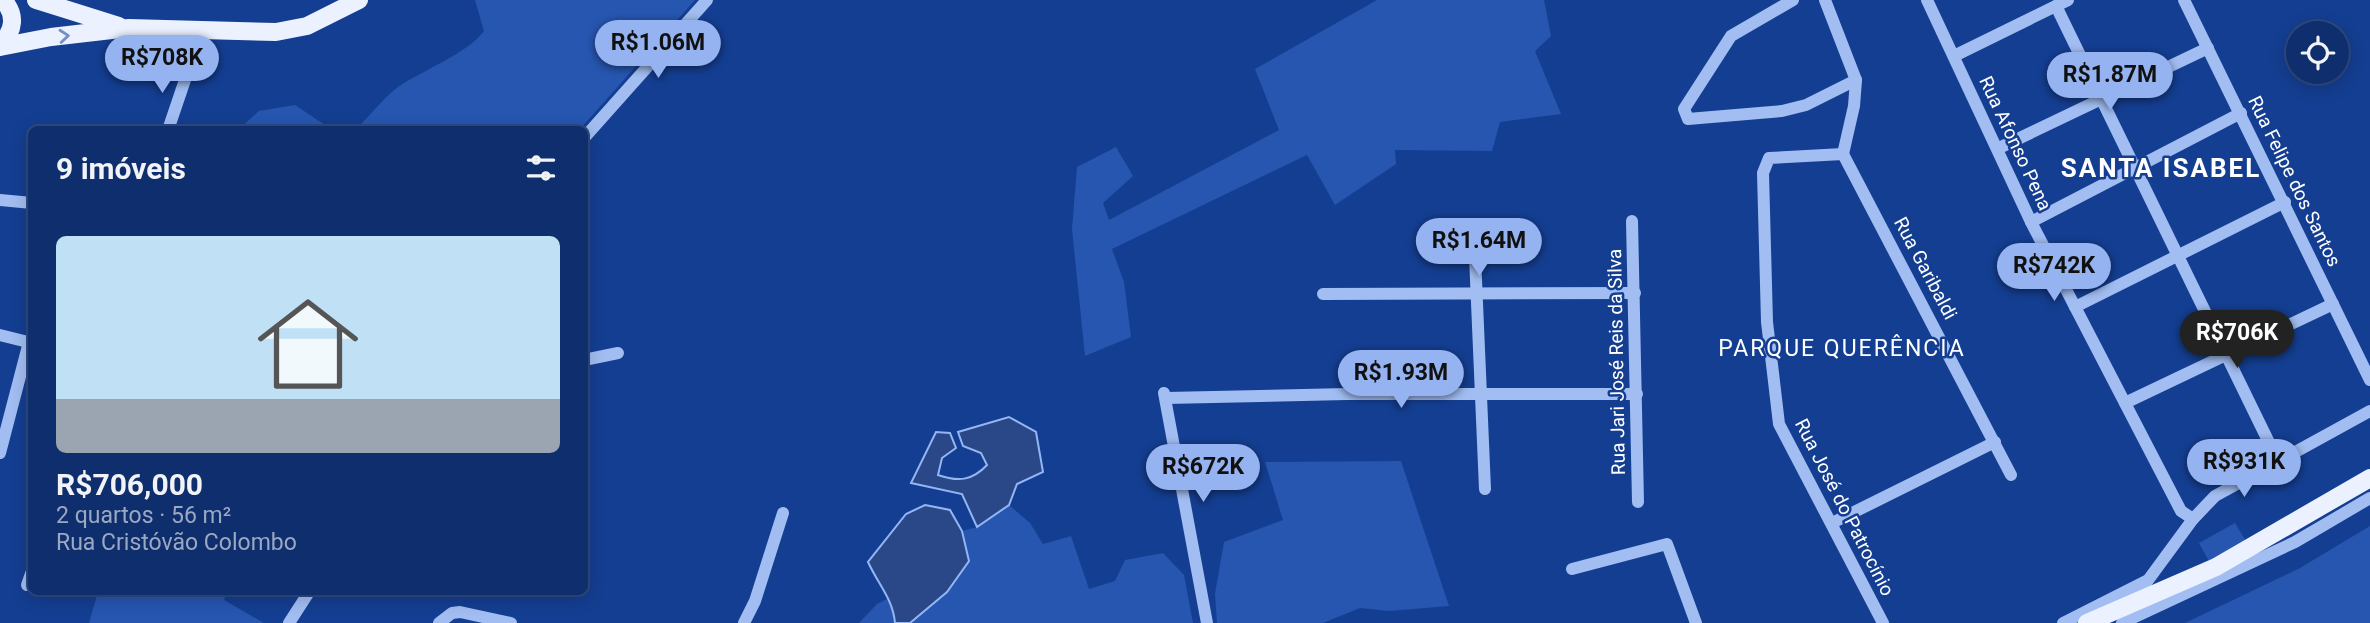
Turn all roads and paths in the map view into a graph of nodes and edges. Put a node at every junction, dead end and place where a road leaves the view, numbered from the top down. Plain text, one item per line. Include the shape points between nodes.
1 (3, 0) edge
2 (36, 0) edge
3 (359, 0) edge
4 (707, 0) edge
5 (1793, 0) edge
6 (1825, 0) edge
7 (1927, 0) edge
8 (2184, 0) edge
9 (2062, 3) edge
10 (129, 28) junction
11 (0, 45) edge
12 (2208, 48) junction
13 (1954, 56) junction
14 (188, 71) dead end
15 (1856, 80) junction
16 (2101, 98) junction
17 (2241, 113) junction
18 (169, 126) edge
19 (588, 134) edge
20 (1999, 148) junction
21 (1843, 154) junction
22 (2137, 166) junction
23 (0, 200) edge
24 (2285, 202) junction
25 (28, 204) edge
26 (1632, 220) dead end
27 (2031, 222) junction
28 (1474, 233) dead end
29 (2180, 256) junction
30 (1635, 293) junction
31 (1323, 294) dead end
32 (1476, 295) junction
33 (2333, 304) junction
34 (2075, 307) junction
35 (0, 335) edge
36 (28, 342) edge
37 (28, 349) edge
38 (618, 354) dead end
39 (2229, 355) junction
40 (588, 359) edge
41 (2370, 380) edge
42 (1480, 393) junction
43 (1636, 394) junction
44 (2125, 403) junction
45 (2370, 411) edge
46 (1995, 442) junction
47 (0, 453) edge
48 (2278, 461) junction
49 (2011, 475) dead end
50 (2370, 478) edge
51 (1485, 489) dead end
52 (2370, 498) edge
53 (1638, 502) dead end
54 (783, 513) dead end
55 (2193, 519) junction
56 (1832, 523) junction
57 (1572, 569) dead end
58 (2150, 579) junction
59 (307, 595) edge
60 (2131, 603) junction
61 (289, 623) edge
62 (439, 623) edge
63 (511, 623) edge
64 (744, 623) edge
65 (1207, 623) edge
66 (1696, 623) edge
67 (1883, 623) edge
68 (2063, 623) edge
69 (2087, 623) edge
70 (2122, 623) edge

1 - 11 main road via 13,19 12,29
2 - 10 main road
3 - 10 main road via 307,26 276,32
4 - 19 street
5 - 15 street via 1731,36 1684,109 1688,119 1782,111 1806,105
6 - 15 street
7 - 13 street, Rua Afonso Pena
8 - 12 street, Rua Felipe dos Santos
9 - 13 street
9 - 16 street
11 -> 10 main road
12 - 16 street
12 - 17 street, Rua Felipe dos Santos
13 - 20 street, Rua Afonso Pena
14 - 18 street
15 - 21 street
16 - 20 street
16 - 22 street
17 - 22 street
17 - 24 street, Rua Felipe dos Santos
20 - 27 street, Rua Afonso Pena
21 - 46 street, Rua Garibaldi
21 - 56 street, Rua José do Patrocínio via 1769,158 1763,173 1767,322 1777,414
22 - 27 street
22 - 29 street
23 - 25 street
24 - 29 street
24 - 33 street, Rua Felipe dos Santos
26 - 30 street, Rua Jari José Reis da Silva
27 - 34 street, Rua Afonso Pena
28 - 32 street
29 - 34 street
29 - 39 street
30 - 32 street
30 - 43 street, Rua Jari José Reis da Silva
31 - 32 street
32 - 42 street
33 - 39 street
33 - 41 street, Rua Felipe dos Santos
34 - 44 street, Rua Afonso Pena
35 - 36 street
37 - 47 street
38 - 40 street
39 - 44 street
39 - 48 street
42 - 43 street
42 - 51 street
42 - 65 street via 1165,396
43 - 53 street, Rua Jari José Reis da Silva
44 - 55 street, Rua Afonso Pena via 2181,511
45 - 48 street
46 - 49 street, Rua Garibaldi
46 - 56 street
48 - 55 street via 2215,496
50 - 60 main road via 2217,567
52 - 70 street via 2295,542
54 - 64 street
55 - 58 street
56 - 67 street, Rua José do Patrocínio
57 - 66 street via 1667,544
58 - 60 street
58 - 68 street
59 - 61 street
60 - 69 main road
62 - 63 street via 460,612

